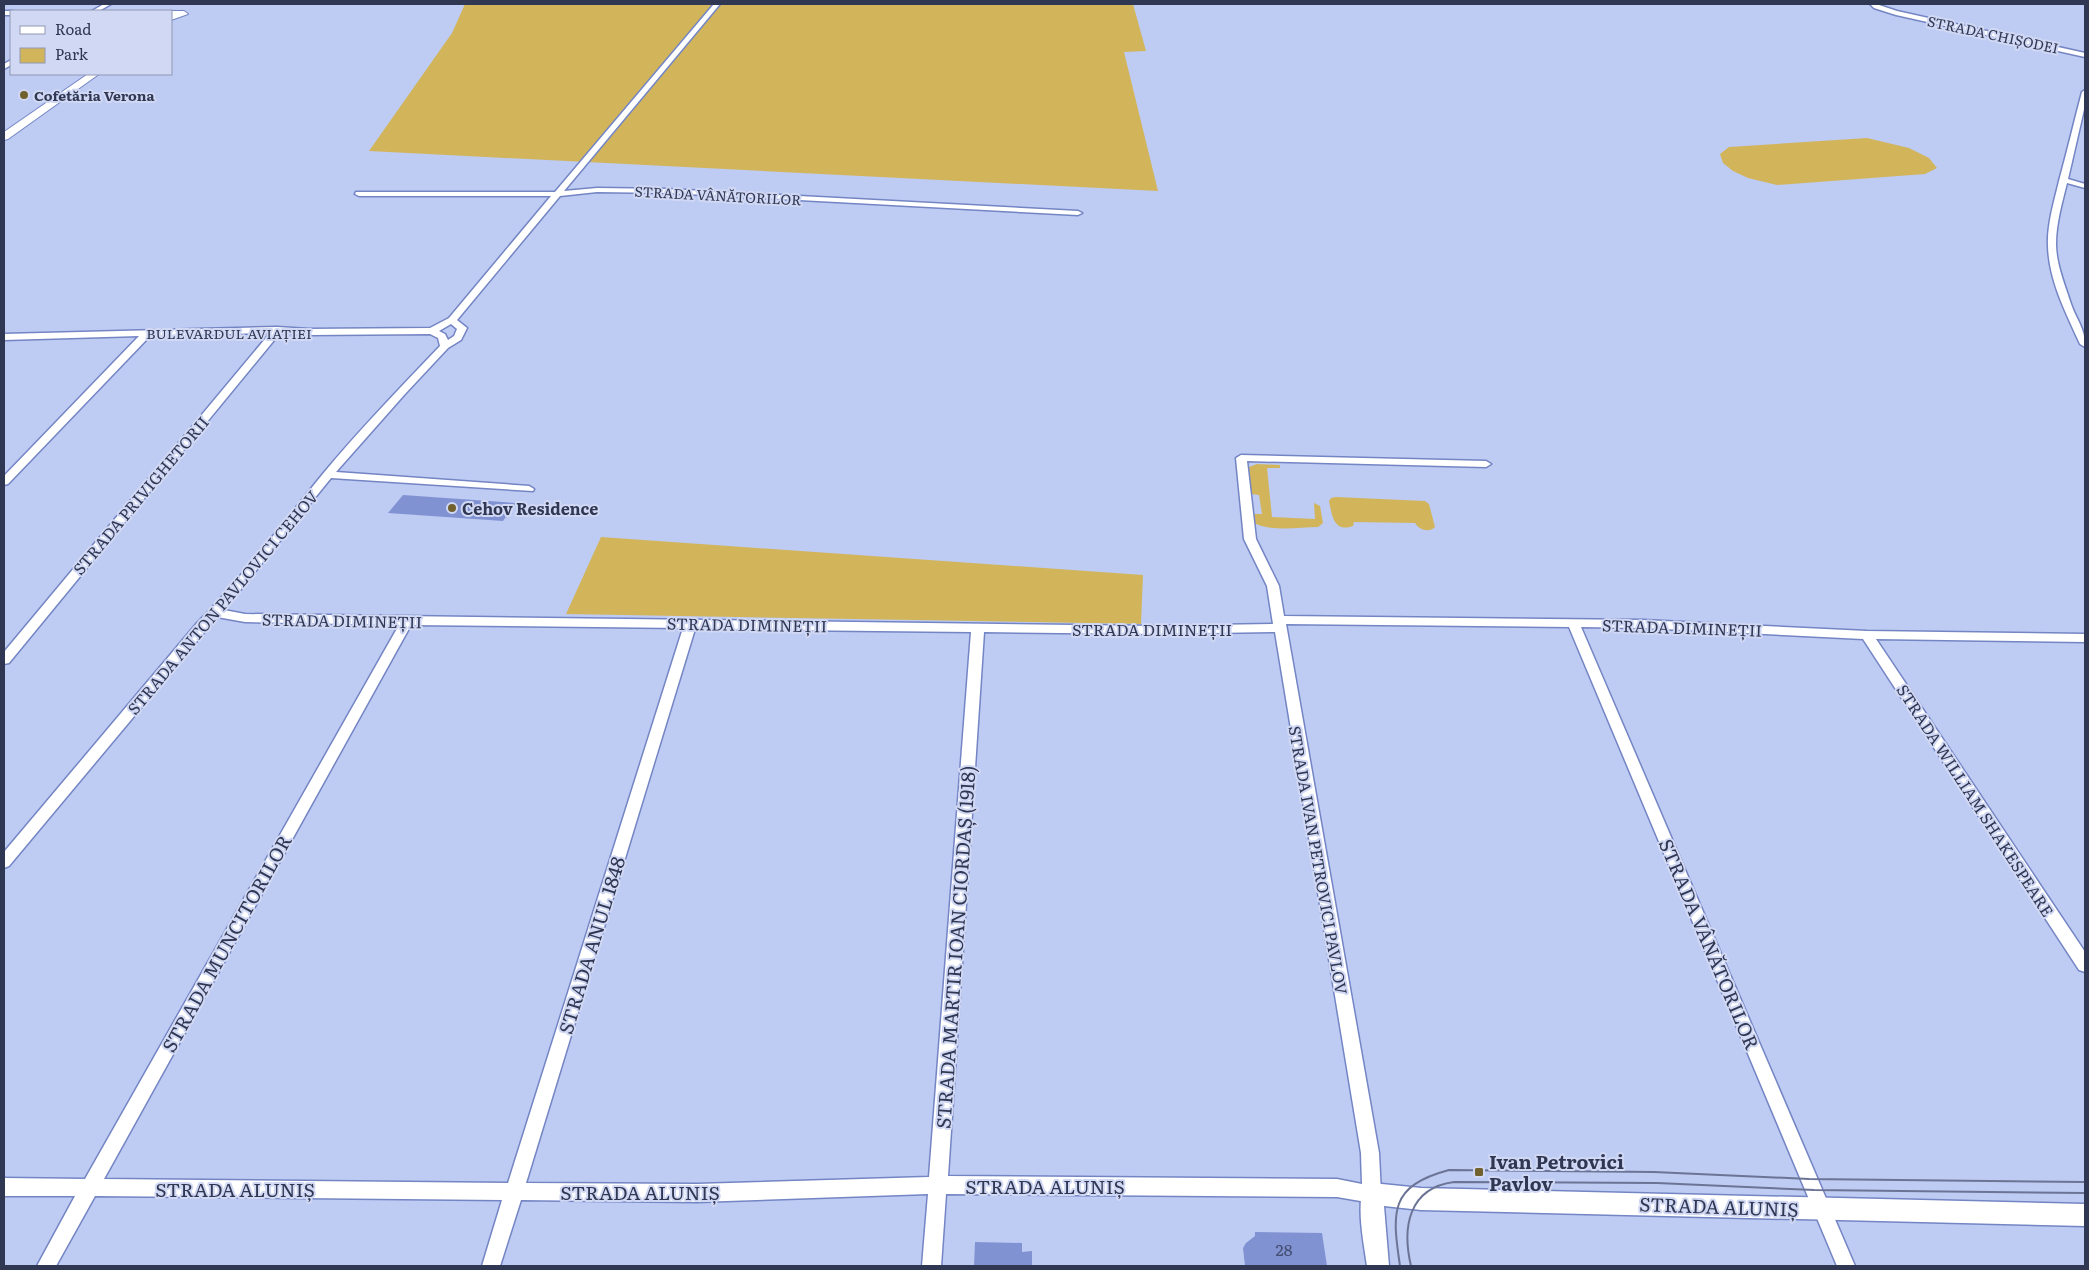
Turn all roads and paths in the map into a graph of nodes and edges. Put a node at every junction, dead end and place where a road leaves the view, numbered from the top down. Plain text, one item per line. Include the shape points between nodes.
1 (108, 4) edge
2 (717, 4) edge
3 (1873, 4) edge
4 (97, 10) edge
5 (2085, 55) edge
6 (84, 75) edge
7 (93, 75) edge
8 (2085, 92) edge
9 (4, 131) edge
10 (4, 137) edge
11 (2063, 180) junction
12 (2085, 186) edge
13 (359, 194) dead end
14 (558, 194) junction
15 (1078, 212) dead end
16 (452, 320) junction
17 (277, 330) junction
18 (432, 331) junction
19 (147, 334) junction
20 (4, 337) edge
21 (2085, 344) edge
22 (445, 346) junction
23 (1486, 464) dead end
24 (328, 475) junction
25 (4, 482) edge
26 (529, 489) dead end
27 (215, 613) junction
28 (406, 621) junction
29 (691, 623) junction
30 (1573, 623) junction
31 (1279, 624) junction
32 (978, 628) junction
33 (1867, 635) junction
34 (2085, 638) edge
35 (4, 660) edge
36 (4, 862) edge
37 (2085, 965) edge
38 (938, 1185) junction
39 (4, 1187) edge
40 (89, 1188) junction
41 (515, 1191) junction
42 (1372, 1194) junction
43 (1823, 1210) junction
44 (2085, 1215) edge
45 (46, 1266) edge
46 (492, 1266) edge
47 (932, 1266) edge
48 (1378, 1266) edge
49 (1846, 1266) edge

1 - 4 street
2 - 14 street
3 - 5 street, STRADA CHIȘODEI via 1896,13
6 - 9 main road
7 - 10 main road
8 - 11 street
11 - 12 street
11 - 21 street via 2052,244 2054,263 2067,307
13 - 14 street, STRADA VÂNĂTORILOR
14 - 15 street, STRADA VÂNĂTORILOR via 597,190 668,191
14 - 16 street
16 - 18 street
16 - 22 street, STRADA ANTON PAVLOVICI CEHOV via 462,328 461,334
17 - 18 street, BULEVARDUL AVIAȚIEI
17 - 19 street, BULEVARDUL AVIAȚIEI
17 - 35 street, STRADA PRIVIGHETORII
18 - 22 street via 442,336
19 - 20 street, BULEVARDUL AVIAȚIEI
19 - 25 street
22 - 24 street, STRADA ANTON PAVLOVICI CEHOV
23 - 31 street, STRADA IVAN PETROVICI PAVLOV via 1241,458 1250,539 1273,586
24 - 26 street
24 - 27 street, STRADA ANTON PAVLOVICI CEHOV
27 - 28 street, STRADA DIMINEȚII via 245,618
27 - 36 street, STRADA ANTON PAVLOVICI CEHOV
28 - 29 street, STRADA DIMINEȚII
28 - 40 street, STRADA MUNCITORILOR
29 - 32 street, STRADA DIMINEȚII
29 - 41 street, STRADA ANUL 1848
30 - 31 street, STRADA DIMINEȚII
30 - 33 street, STRADA DIMINEȚII
30 - 43 street, STRADA VÂNĂTORILOR
31 - 32 street, STRADA DIMINEȚII via 1151,630
31 - 42 street, STRADA IVAN PETROVICI PAVLOV via 1370,1153
32 - 38 street, STRADA MARTIR IOAN CIORDAȘ (1918)
33 - 34 street, STRADA DIMINEȚII
33 - 37 street, STRADA WILLIAM SHAKESPEARE
38 - 41 street, STRADA ALUNIȘ via 697,1193
38 - 42 street, STRADA ALUNIȘ via 1337,1188
38 - 47 street, STRADA MARTIR IOAN CIORDAȘ (1918)
39 - 40 street, STRADA ALUNIȘ
40 - 41 street, STRADA ALUNIȘ
40 - 45 street, STRADA MUNCITORILOR
41 - 46 street, STRADA ANUL 1848
42 - 43 street, STRADA ALUNIȘ via 1421,1199
42 - 48 street, STRADA IVAN PETROVICI PAVLOV
43 - 44 street, STRADA ALUNIȘ
43 - 49 street, STRADA VÂNĂTORILOR

